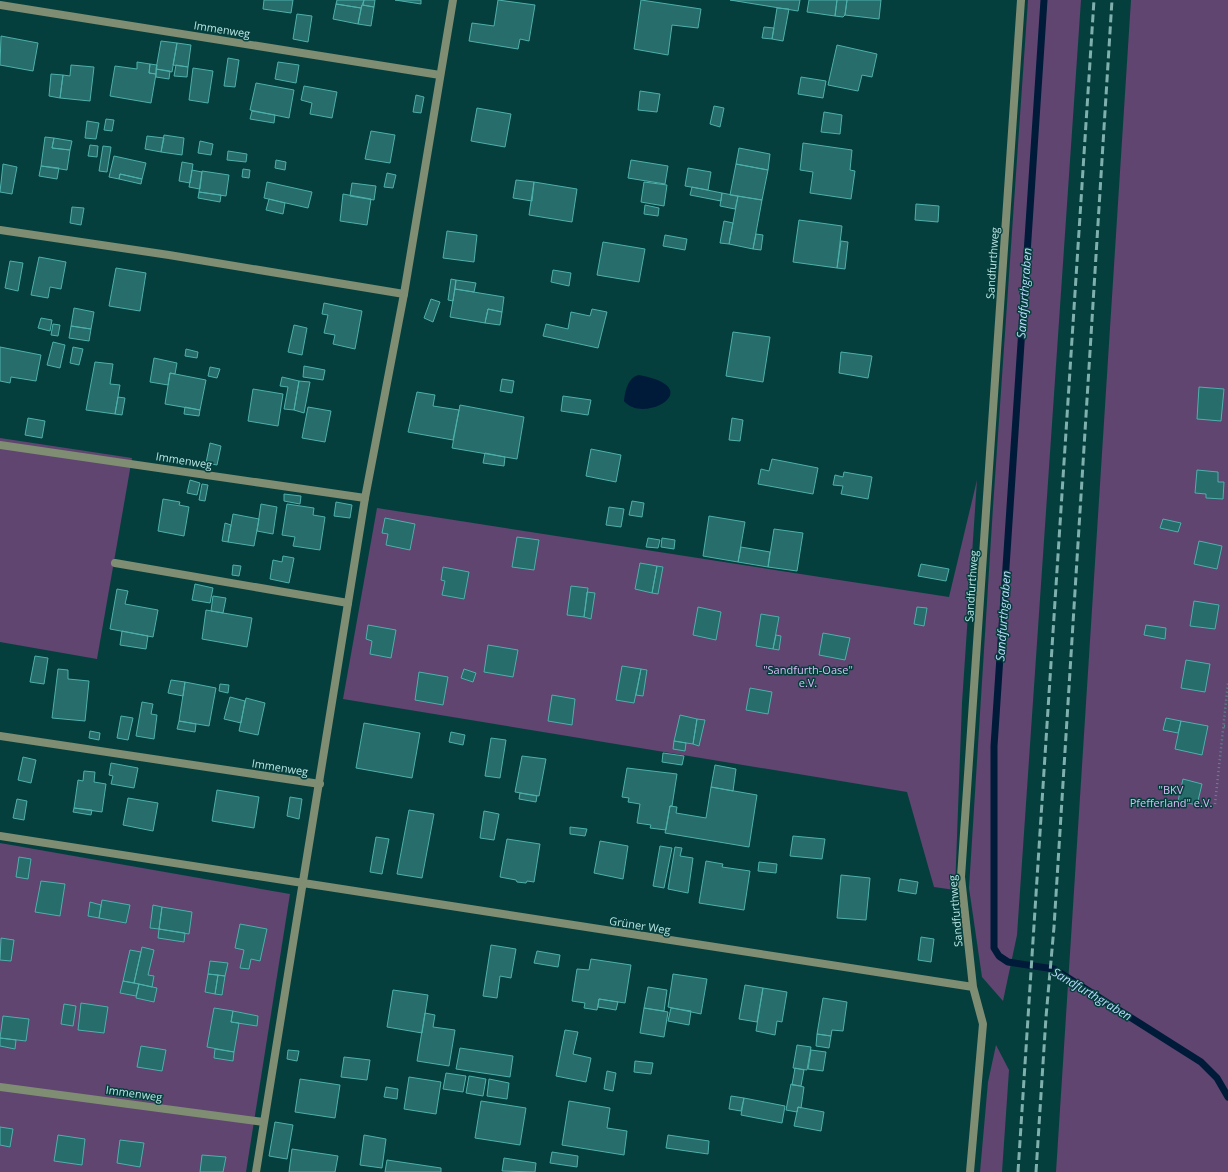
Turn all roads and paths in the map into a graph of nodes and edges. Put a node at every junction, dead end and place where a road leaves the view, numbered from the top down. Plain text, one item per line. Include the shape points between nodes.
1 (453, 0) edge
2 (1021, 0) edge
3 (0, 5) edge
4 (440, 75) junction
5 (0, 230) edge
6 (404, 294) junction
7 (0, 445) edge
8 (365, 498) junction
9 (115, 563) dead end
10 (348, 603) junction
11 (1228, 684) edge
12 (1224, 726) junction
13 (1228, 727) edge
14 (0, 736) edge
15 (320, 784) junction
16 (1215, 804) dead end
17 (0, 836) edge
18 (303, 884) junction
19 (973, 988) junction
20 (0, 1087) edge
21 (264, 1122) junction
22 (256, 1172) edge
23 (970, 1172) edge

1 - 4 street, Immenweg
2 - 19 street, Sandfurthweg via 962,877
3 - 4 street, Immenweg
4 - 6 street, Immenweg
5 - 6 street via 169,254
6 - 8 street, Immenweg
7 - 8 street, Immenweg
8 - 10 street, Immenweg
9 - 10 street
10 - 15 street, Immenweg
11 - 12 path
12 - 13 path
12 - 16 path
14 - 15 street, Immenweg
15 - 18 street, Immenweg
17 - 18 street
18 - 19 street, Grüner Weg
18 - 21 street, Immenweg
19 - 23 street, Sandfurthweg via 983,1024
20 - 21 street, Immenweg
21 - 22 street, Immenweg

